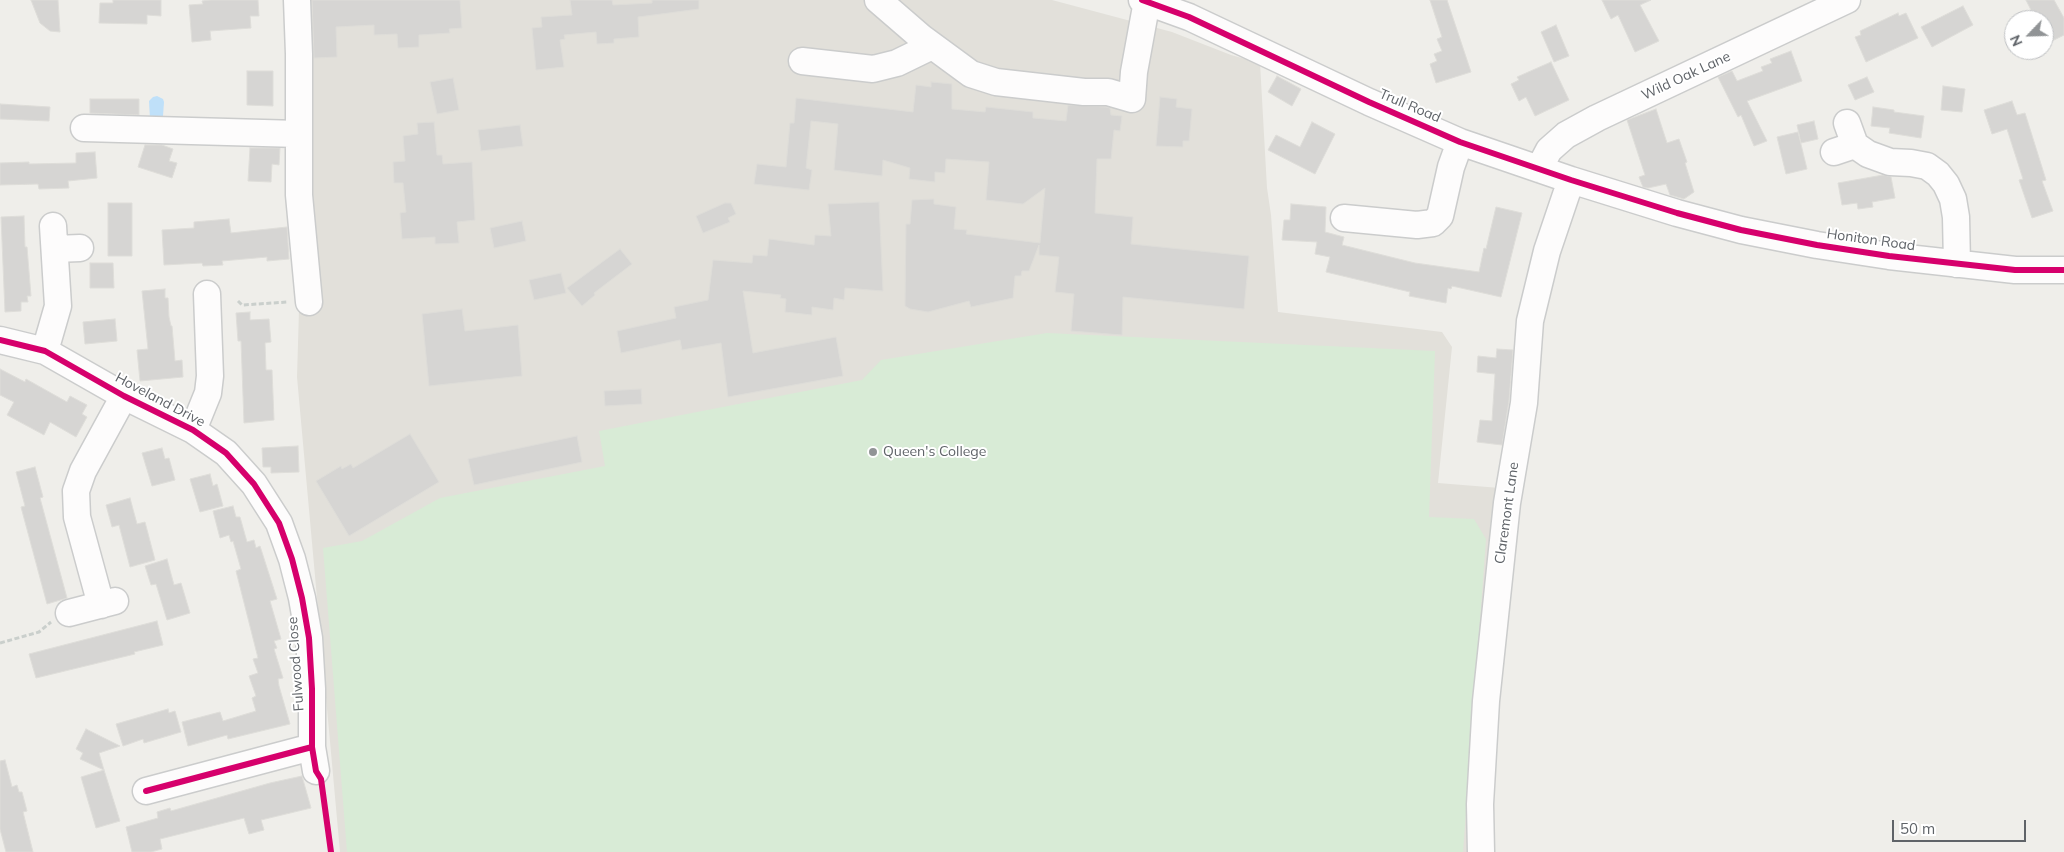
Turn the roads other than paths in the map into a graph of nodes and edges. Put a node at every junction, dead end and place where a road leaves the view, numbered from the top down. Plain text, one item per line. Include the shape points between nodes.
1 (297, 0) edge
2 (878, 0) edge
3 (1846, 0) edge
4 (1144, 1) edge
5 (932, 46) junction
6 (802, 61) dead end
7 (84, 128) dead end
8 (299, 134) junction
9 (1845, 140) dead end
10 (1460, 142) junction
11 (1539, 169) junction
12 (1571, 180) junction
13 (1677, 213) joint
14 (1344, 218) dead end
15 (62, 241) dead end
16 (1957, 264) junction
17 (2064, 270) edge
18 (216, 296) road end
19 (309, 302) road end
20 (0, 340) edge
21 (45, 351) junction
22 (124, 396) junction
23 (193, 430) junction
24 (279, 523) joint
25 (69, 613) road end
26 (160, 780) dead end
27 (1481, 852) edge

1 - 8 street
2 - 5 street
3 - 11 street, Wild Oak Lane via 1574,131 1549,150
4 - 5 street via 1132,99 1108,92 996,82 971,74
4 - 10 street, Trull Road via 1190,17
5 - 6 street via 897,63 873,69
7 - 8 street
8 - 19 street via 299,194
9 - 16 street via 1868,154 1890,162 1927,166 1938,174 1953,199
10 - 11 street, Trull Road
10 - 14 street via 1451,167 1439,231 1417,225
11 - 12 street, Trull Road
12 - 13 street, Trull Road
12 - 27 street, Claremont Lane via 1547,251 1530,321 1524,403 1507,503 1486,701 1480,804
13 - 16 street, Honiton Road via 1817,245
15 - 21 street via 58,306
16 - 17 street, Honiton Road via 2015,270
18 - 23 street via 208,393
20 - 21 street, Hoveland Drive
21 - 22 street, Hoveland Drive
22 - 23 street, Hoveland Drive
22 - 25 street via 83,471 76,491 77,516 108,603
23 - 24 street, Hoveland Drive via 226,452 254,484
24 - 26 street, Fulwood Close via 292,559 309,638 314,759

